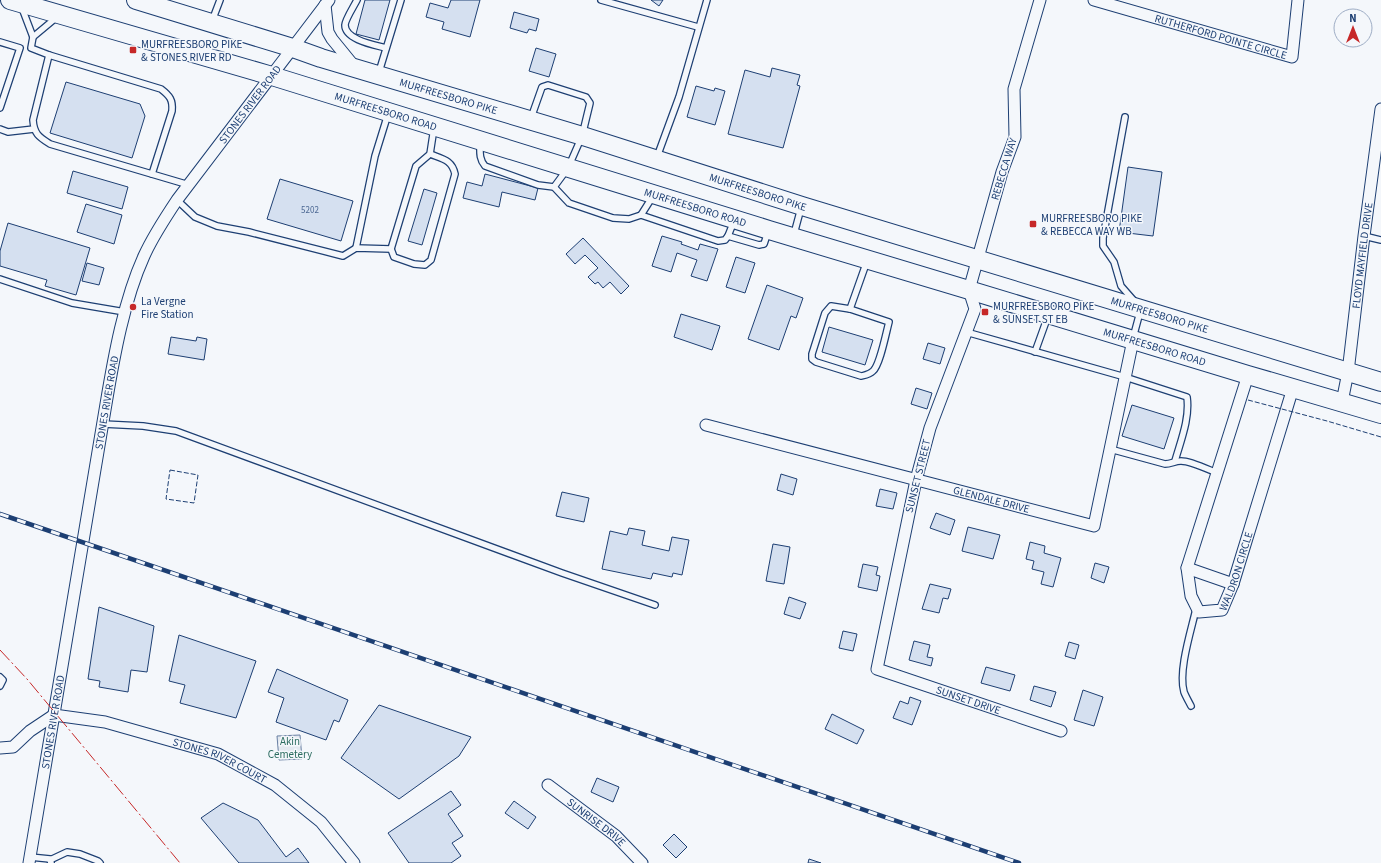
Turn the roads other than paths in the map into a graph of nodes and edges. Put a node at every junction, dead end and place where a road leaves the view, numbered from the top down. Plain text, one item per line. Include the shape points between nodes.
1 (136, 0) edge
2 (220, 0) edge
3 (357, 0) edge
4 (401, 0) edge
5 (601, 0) edge
6 (707, 0) edge
7 (1040, 0) edge
8 (1094, 0) edge
9 (1298, 0) edge
10 (15, 2) edge
11 (327, 3) edge
12 (60, 14) junction
13 (211, 23) junction
14 (698, 26) junction
15 (33, 37) junction
16 (0, 42) edge
17 (20, 48) junction
18 (31, 48) junction
19 (293, 48) junction
20 (386, 48) junction
21 (48, 56) junction
22 (358, 69) junction
23 (378, 75) junction
24 (272, 76) junction
25 (0, 108) edge
26 (1381, 109) edge
27 (388, 112) junction
28 (1125, 117) dead end
29 (530, 120) junction
30 (434, 126) junction
31 (0, 129) edge
32 (34, 130) junction
33 (582, 136) junction
34 (480, 141) junction
35 (430, 154) junction
36 (656, 159) junction
37 (568, 168) junction
38 (152, 174) junction
39 (189, 185) junction
40 (554, 187) junction
41 (655, 194) junction
42 (177, 200) junction
43 (802, 206) junction
44 (641, 215) junction
45 (735, 219) junction
46 (769, 230) junction
47 (728, 236) junction
48 (1364, 236) junction
49 (793, 237) junction
50 (1381, 240) edge
51 (356, 248) junction
52 (391, 249) junction
53 (867, 259) junction
54 (978, 259) junction
55 (0, 279) edge
56 (969, 290) junction
57 (1141, 308) junction
58 (850, 309) junction
59 (125, 312) junction
60 (1049, 314) junction
61 (966, 332) junction
62 (1133, 340) junction
63 (1035, 352) junction
64 (1348, 372) junction
65 (1248, 375) junction
66 (1125, 377) junction
67 (1381, 382) edge
68 (1293, 388) junction
69 (1342, 402) junction
70 (1381, 414) edge
71 (103, 424) junction
72 (706, 425) dead end
73 (1110, 449) junction
74 (1175, 461) junction
75 (1217, 473) junction
76 (916, 480) junction
77 (1187, 568) junction
78 (1233, 584) junction
79 (655, 605) dead end
80 (1196, 607) junction
81 (877, 669) joint
82 (0, 678) edge
83 (0, 686) edge
84 (1191, 706) dead end
85 (54, 715) junction
86 (1060, 731) dead end
87 (0, 748) edge
88 (548, 785) dead end
89 (29, 860) edge
90 (50, 862) edge
91 (100, 863) edge
92 (354, 863) edge
93 (642, 863) edge

1 - 13 main road, MURFREESBORO PIKE
2 - 13 lane
3 - 20 lane via 345,24 346,31 352,37
4 - 20 lane
5 - 14 lane
6 - 14 lane
7 - 54 street, REBECCA WAY via 1014,89 1015,137 1002,172
8 - 9 street, RUTHERFORD POINTE CIRCLE via 1292,57
10 - 12 main road, MURFREESBORO ROAD
10 - 15 lane
11 - 19 street, STONES RIVER ROAD
11 - 22 street via 328,32 342,53
12 - 15 lane
12 - 24 main road, MURFREESBORO ROAD
13 - 19 main road, MURFREESBORO PIKE
14 - 36 lane via 679,97
15 - 18 lane
16 - 17 lane
17 - 18 lane
17 - 25 lane
18 - 21 lane
19 - 22 main road, MURFREESBORO PIKE
19 - 24 street, STONES RIVER ROAD
20 - 23 lane
21 - 32 lane via 33,120
21 - 38 lane via 161,89 170,96 172,111
22 - 23 main road, MURFREESBORO PIKE
23 - 29 main road, MURFREESBORO PIKE
24 - 27 main road, MURFREESBORO ROAD
24 - 39 street, STONES RIVER ROAD
26 - 48 street, FLOYD MAYFIELD DRIVE
27 - 30 main road, MURFREESBORO ROAD
27 - 51 lane via 375,156
28 - 57 lane via 1103,246 1114,262 1121,286
29 - 33 main road, MURFREESBORO PIKE
29 - 33 lane via 542,87 548,85 586,97 590,103
30 - 34 main road, MURFREESBORO ROAD
30 - 35 lane
31 - 32 lane via 8,132
32 - 38 lane via 40,138 50,144
33 - 36 main road, MURFREESBORO PIKE
33 - 37 lane
34 - 37 main road, MURFREESBORO ROAD
34 - 40 lane via 480,157 485,166 538,185
35 - 52 lane via 416,166
35 - 52 lane via 447,161 453,166 455,174 431,260 425,265 414,264 394,257
36 - 43 main road, MURFREESBORO PIKE
37 - 40 lane
37 - 41 main road, MURFREESBORO ROAD
38 - 39 lane
39 - 42 street, STONES RIVER ROAD
40 - 44 lane via 569,202 613,218 630,219
41 - 44 lane
41 - 45 main road, MURFREESBORO ROAD
42 - 51 lane via 195,217 217,226 343,256
42 - 59 street, STONES RIVER ROAD via 144,256
43 - 49 lane
43 - 54 main road, MURFREESBORO PIKE
44 - 47 lane via 718,241 725,240
45 - 46 main road, MURFREESBORO ROAD
45 - 47 lane
46 - 47 lane via 764,244 759,245
46 - 49 main road, MURFREESBORO ROAD
48 - 50 lane
48 - 64 street, FLOYD MAYFIELD DRIVE
49 - 53 main road, MURFREESBORO ROAD
51 - 52 lane
53 - 56 main road, MURFREESBORO ROAD
53 - 58 lane
54 - 56 street, REBECCA WAY
54 - 57 main road, MURFREESBORO PIKE
55 - 59 lane via 72,303
56 - 60 main road, MURFREESBORO ROAD
56 - 61 street, SUNSET STREET via 974,309
57 - 62 lane
57 - 64 main road, MURFREESBORO PIKE
58 - 58 lane via 831,306 825,314 812,359 861,376 868,375 878,364 889,322
59 - 71 street, STONES RIVER ROAD
60 - 62 main road, MURFREESBORO ROAD
60 - 63 lane
61 - 63 lane
61 - 76 street, SUNSET STREET via 930,428
62 - 65 main road, MURFREESBORO ROAD
62 - 66 street, GLENDALE DRIVE
63 - 66 lane
64 - 67 main road, MURFREESBORO PIKE
64 - 69 street, FLOYD MAYFIELD DRIVE
65 - 68 main road, MURFREESBORO ROAD
65 - 75 street, WALDRON CIRCLE
66 - 73 street, GLENDALE DRIVE
66 - 74 lane via 1187,397 1187,416
68 - 69 main road, MURFREESBORO ROAD
68 - 78 street, WALDRON CIRCLE
69 - 70 main road, MURFREESBORO ROAD
71 - 79 lane via 176,431 554,571
71 - 85 street, STONES RIVER ROAD
72 - 76 street, GLENDALE DRIVE
73 - 74 lane via 1165,464
73 - 76 street, GLENDALE DRIVE via 1094,526
74 - 75 lane via 1185,461
75 - 77 street, WALDRON CIRCLE
76 - 81 street, SUNSET STREET
77 - 78 street
77 - 80 street, WALDRON CIRCLE via 1191,596
78 - 80 street, WALDRON CIRCLE via 1222,610 1199,612
80 - 84 lane via 1185,654 1183,680 1184,691
81 - 86 street, SUNSET DRIVE
82 - 83 lane via 3,680
85 - 87 street via 12,747
85 - 89 street, STONES RIVER ROAD
85 - 92 street, STONES RIVER COURT via 105,722 218,754 276,785 321,822
88 - 93 street, SUNRISE DRIVE via 616,836
89 - 90 lane
90 - 91 lane via 67,852 80,854

